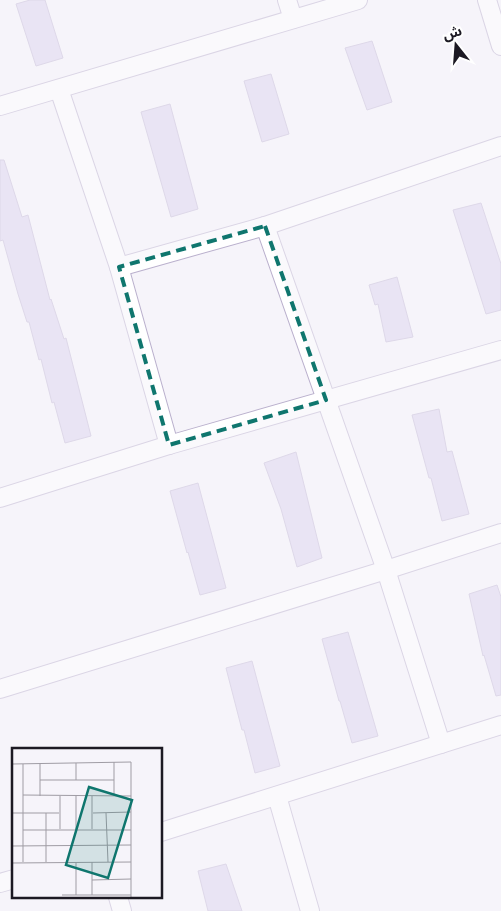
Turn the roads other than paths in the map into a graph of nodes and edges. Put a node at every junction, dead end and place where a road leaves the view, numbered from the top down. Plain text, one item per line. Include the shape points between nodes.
1 (287, 0) edge
2 (358, 0) edge
3 (487, 0) edge
4 (293, 19) junction
5 (501, 46) edge
6 (59, 89) junction
7 (0, 106) edge
8 (501, 146) edge
9 (265, 226) junction
10 (119, 267) junction
11 (501, 350) edge
12 (326, 400) junction
13 (169, 445) junction
14 (0, 498) edge
15 (501, 533) edge
16 (386, 570) junction
17 (0, 689) edge
18 (501, 725) edge
19 (441, 744) junction
20 (277, 796) junction
21 (162, 832) edge
22 (12, 879) edge
23 (0, 883) edge
24 (118, 898) edge
25 (122, 911) edge
26 (310, 911) edge

1 - 4 street
2 - 4 street
3 - 5 street
4 - 6 street
6 - 7 street
6 - 10 street
8 - 9 street
9 - 10 street
9 - 12 street
10 - 13 street
11 - 12 street
12 - 13 street
12 - 16 street
13 - 14 street
15 - 16 street
16 - 17 street
16 - 19 street
18 - 19 street
19 - 20 street
20 - 21 street
20 - 26 street
22 - 23 street
24 - 25 street

